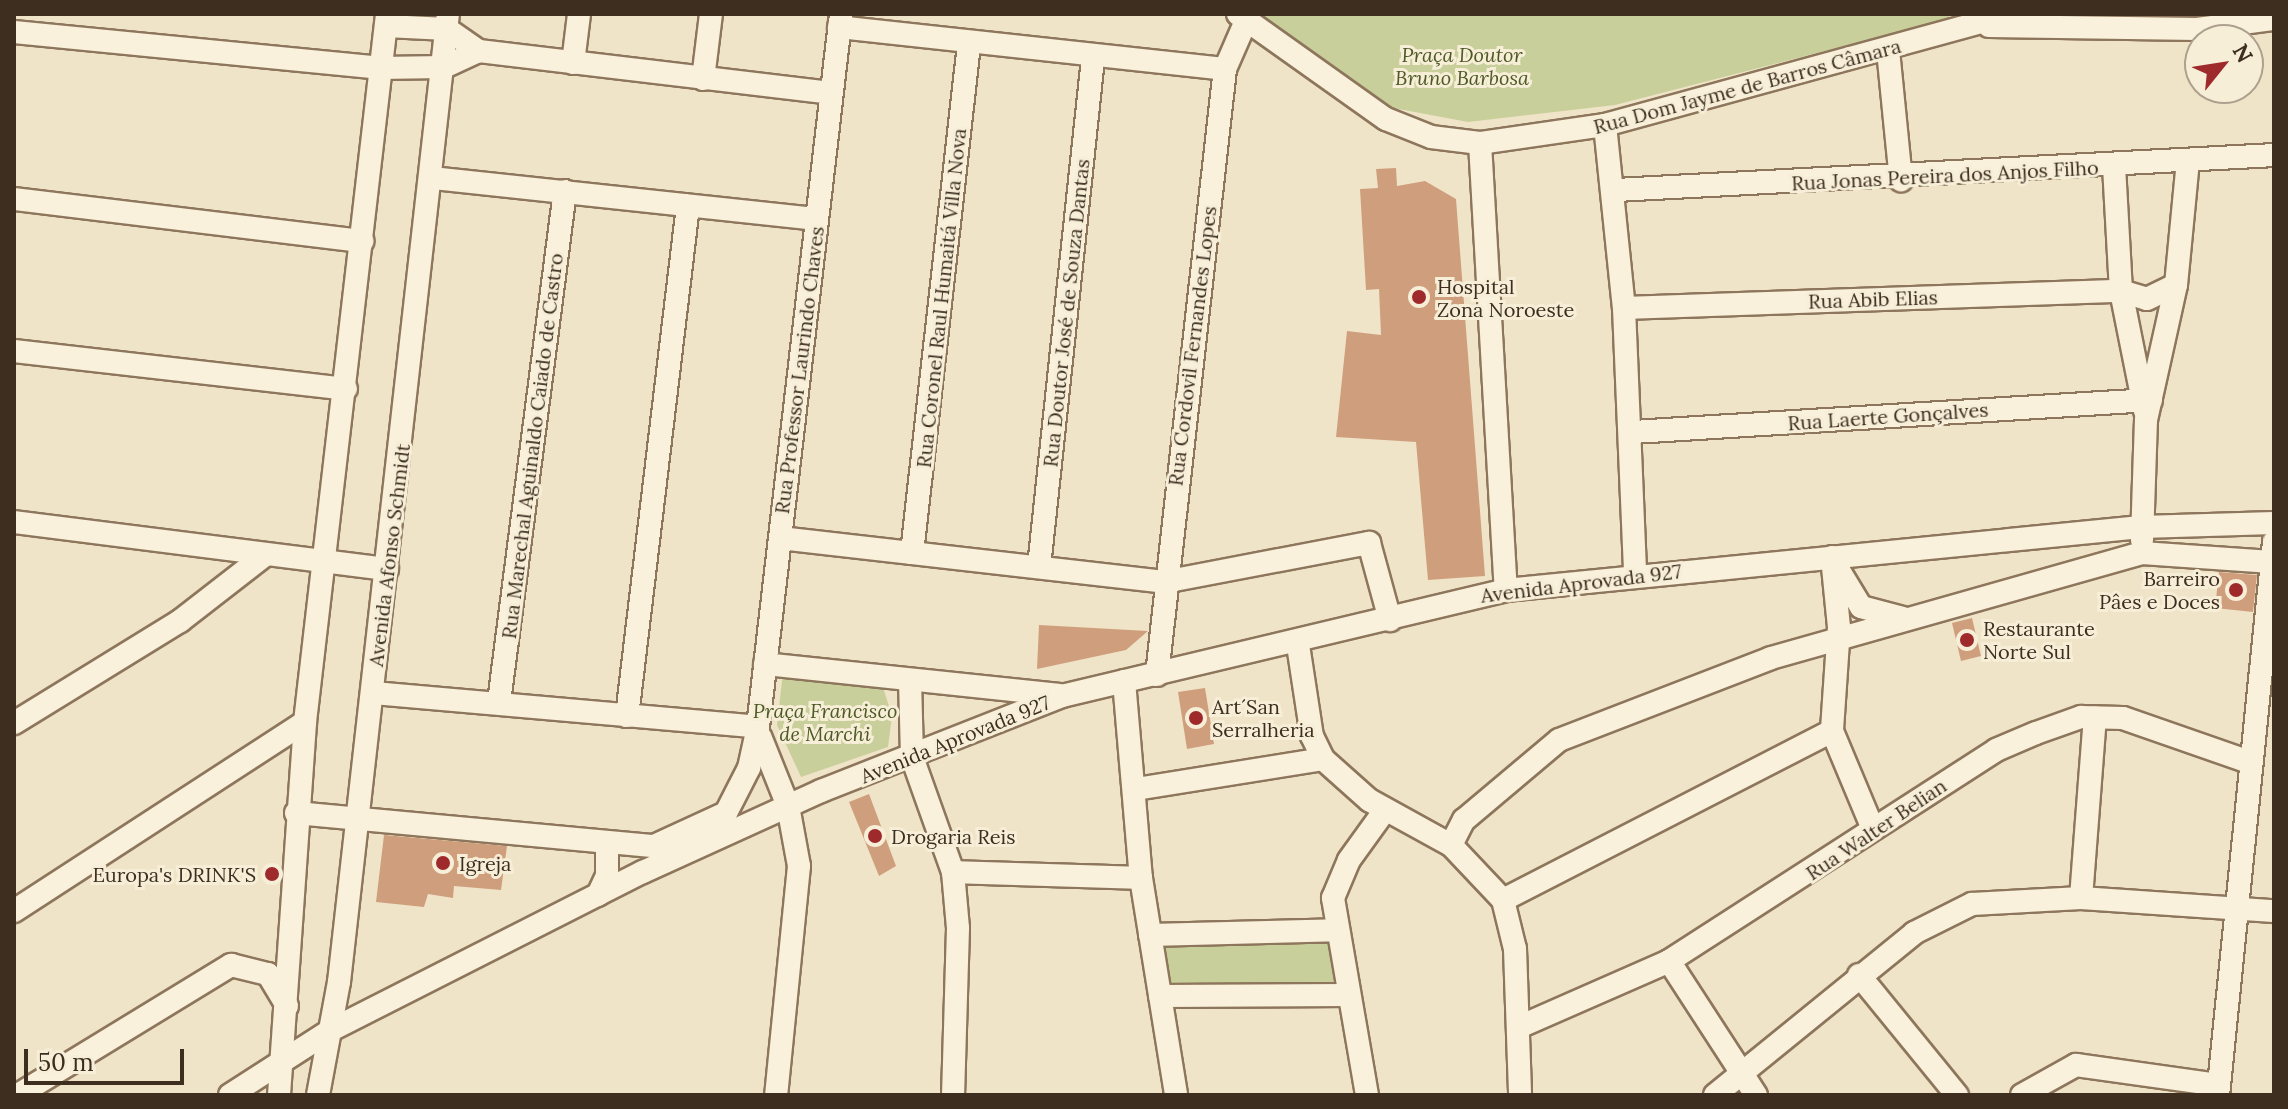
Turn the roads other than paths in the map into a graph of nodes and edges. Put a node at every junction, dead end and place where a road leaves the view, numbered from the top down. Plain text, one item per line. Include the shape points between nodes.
1 (579, 14) edge
2 (711, 14) edge
3 (2011, 14) edge
4 (1242, 18) edge
5 (2274, 19) edge
6 (387, 20) edge
7 (840, 20) edge
8 (1964, 20) edge
9 (448, 22) edge
10 (2197, 22) edge
11 (14, 32) edge
12 (969, 44) junction
13 (1888, 50) junction
14 (479, 51) junction
15 (1093, 58) junction
16 (573, 63) junction
17 (444, 67) junction
18 (379, 68) junction
19 (1225, 69) junction
20 (703, 79) junction
21 (831, 93) junction
22 (1605, 125) junction
23 (1480, 143) junction
24 (2274, 155) edge
25 (2188, 161) junction
26 (2114, 166) junction
27 (433, 178) junction
28 (1901, 180) junction
29 (1616, 190) junction
30 (565, 191) junction
31 (14, 199) edge
32 (688, 206) junction
33 (816, 219) junction
34 (362, 241) junction
35 (2176, 285) junction
36 (2121, 291) junction
37 (1624, 308) junction
38 (14, 351) edge
39 (346, 389) junction
40 (2147, 407) junction
41 (1633, 432) junction
42 (2274, 523) edge
43 (18, 525) edge
44 (2141, 527) junction
45 (780, 538) junction
46 (2273, 552) edge
47 (912, 553) junction
48 (2142, 553) junction
49 (265, 555) junction
50 (1832, 558) junction
51 (325, 561) junction
52 (1039, 567) junction
53 (387, 569) junction
54 (1635, 573) junction
55 (1164, 582) junction
56 (1506, 590) junction
57 (1906, 619) junction
58 (1390, 620) junction
59 (1837, 638) junction
60 (1298, 645) junction
61 (765, 664) junction
62 (1157, 675) junction
63 (910, 680) junction
64 (1124, 681) junction
65 (373, 693) junction
66 (1062, 696) junction
67 (499, 702) junction
68 (2267, 709) edge
69 (627, 716) junction
70 (2095, 718) junction
71 (305, 722) junction
72 (14, 723) edge
73 (758, 727) junction
74 (1832, 731) junction
75 (912, 757) junction
76 (1323, 759) junction
77 (2249, 762) junction
78 (1136, 789) junction
79 (788, 806) junction
80 (1385, 810) junction
81 (296, 813) junction
82 (354, 818) junction
83 (1873, 829) junction
84 (607, 843) junction
85 (1451, 845) junction
86 (953, 872) junction
87 (1141, 878) junction
88 (598, 895) junction
89 (2081, 898) junction
90 (1503, 900) junction
91 (2237, 907) junction
92 (14, 911) edge
93 (2274, 911) edge
94 (1336, 930) junction
95 (1150, 935) junction
96 (1669, 961) junction
97 (1859, 975) junction
98 (1349, 995) junction
99 (1160, 996) junction
100 (290, 1019) junction
101 (1519, 1027) junction
102 (333, 1029) junction
103 (279, 1064) junction
104 (1739, 1071) junction
105 (2218, 1090) edge
106 (18, 1095) edge
107 (230, 1095) edge
108 (279, 1095) edge
109 (318, 1095) edge
110 (776, 1095) edge
111 (953, 1095) edge
112 (1176, 1095) edge
113 (1367, 1095) edge
114 (1520, 1095) edge
115 (1715, 1095) edge
116 (1756, 1095) edge
117 (1957, 1095) edge
118 (2022, 1095) edge

1 - 16 street
2 - 20 street
3 - 8 street, Rua Dom Jayme de Barros Câmara
4 - 19 street, Rua Cordovil Fernandes Lopes
4 - 23 street, Rua Dom Jayme de Barros Câmara via 1386,119 1431,137
5 - 10 street
6 - 9 street
6 - 18 street
7 - 12 street
7 - 21 street, Rua Professor Laurindo Chaves
8 - 10 street
8 - 13 street, Rua Dom Jayme de Barros Câmara
9 - 14 street
9 - 17 street, Avenida Afonso Schmidt
11 - 18 street
12 - 15 street
12 - 47 street, Rua Coronel Raul Humaitá Villa Nova
13 - 22 street, Rua Dom Jayme de Barros Câmara
13 - 28 street
14 - 16 street
14 - 17 street
15 - 19 street
15 - 52 street, Rua Doutor José de Souza Dantas
16 - 20 street
17 - 18 street
17 - 27 street, Avenida Afonso Schmidt
18 - 34 street
19 - 55 street, Rua Cordovil Fernandes Lopes
20 - 21 street
21 - 33 street, Rua Professor Laurindo Chaves
22 - 23 street, Rua Dom Jayme de Barros Câmara
22 - 29 street
23 - 56 street
24 - 25 street, Rua Jonas Pereira dos Anjos Filho
25 - 26 street, Rua Jonas Pereira dos Anjos Filho
25 - 35 street
26 - 28 street, Rua Jonas Pereira dos Anjos Filho
26 - 36 street
27 - 30 street
27 - 53 street, Avenida Afonso Schmidt
28 - 29 street, Rua Jonas Pereira dos Anjos Filho
29 - 37 street
30 - 32 street
30 - 67 street, Rua Marechal Aguinaldo Caiado de Castro
31 - 34 street
32 - 33 street
32 - 69 street
33 - 45 street, Rua Professor Laurindo Chaves
34 - 39 street
35 - 36 street, Rua Abib Elias via 2147,299
35 - 40 street
36 - 37 street, Rua Abib Elias
36 - 40 street
37 - 41 street
38 - 39 street
39 - 51 street
40 - 41 street, Rua Laerte Gonçalves
40 - 44 street
41 - 54 street
42 - 44 street, Avenida Aprovada 927
43 - 49 street
44 - 48 street
44 - 50 street, Avenida Aprovada 927
45 - 47 street
45 - 61 street, Rua Professor Laurindo Chaves
46 - 48 street
46 - 68 street
47 - 52 street
48 - 57 street
49 - 51 street
49 - 72 street via 180,621
50 - 54 street, Avenida Aprovada 927
50 - 57 street via 1861,607
50 - 59 street
51 - 53 street
51 - 71 street
52 - 55 street
53 - 65 street, Avenida Afonso Schmidt
54 - 56 street, Avenida Aprovada 927
55 - 58 street via 1369,543
55 - 62 street, Rua Cordovil Fernandes Lopes
56 - 58 street, Avenida Aprovada 927
57 - 59 street
58 - 60 street, Avenida Aprovada 927
59 - 74 street
59 - 85 street via 1559,740 1464,820
60 - 62 street, Avenida Aprovada 927
60 - 76 street
61 - 63 street
61 - 73 street, Rua Professor Laurindo Chaves
62 - 64 street, Avenida Aprovada 927
63 - 66 street
63 - 75 street
64 - 66 street, Avenida Aprovada 927
64 - 78 street
65 - 67 street
65 - 82 street, Avenida Afonso Schmidt
66 - 75 street, Avenida Aprovada 927
67 - 69 street
68 - 77 street
69 - 73 street
70 - 77 street, Rua Walter Belian via 2136,722
70 - 83 street, Rua Walter Belian via 1996,750
70 - 89 street
71 - 81 street
71 - 92 street
73 - 79 street via 767,767
73 - 84 street via 749,768 726,813 654,846
74 - 83 street
74 - 90 street
75 - 79 street, Avenida Aprovada 927
75 - 86 street
76 - 78 street
76 - 80 street
77 - 91 street
78 - 87 street
79 - 88 street
79 - 110 street via 799,866
80 - 85 street
80 - 94 street via 1349,860 1333,898
81 - 82 street
81 - 100 street
82 - 84 street
82 - 102 street, Avenida Afonso Schmidt
83 - 96 street, Rua Walter Belian
84 - 88 street via 607,876
85 - 90 street
86 - 87 street
86 - 111 street via 958,928
87 - 95 street
88 - 102 street
89 - 91 street
89 - 97 street via 1972,904 1914,933
90 - 101 street via 1515,949
91 - 93 street
91 - 105 street
94 - 95 street
94 - 98 street
95 - 99 street
96 - 101 street, Rua Walter Belian
96 - 104 street
97 - 104 street
97 - 117 street
98 - 99 street
98 - 113 street
99 - 112 street
100 - 103 street
100 - 106 street via 277,982 231,965
101 - 114 street
102 - 103 street
102 - 109 street, Avenida Afonso Schmidt
103 - 107 street
103 - 108 street
104 - 115 street
104 - 116 street
105 - 118 street via 2076,1065

